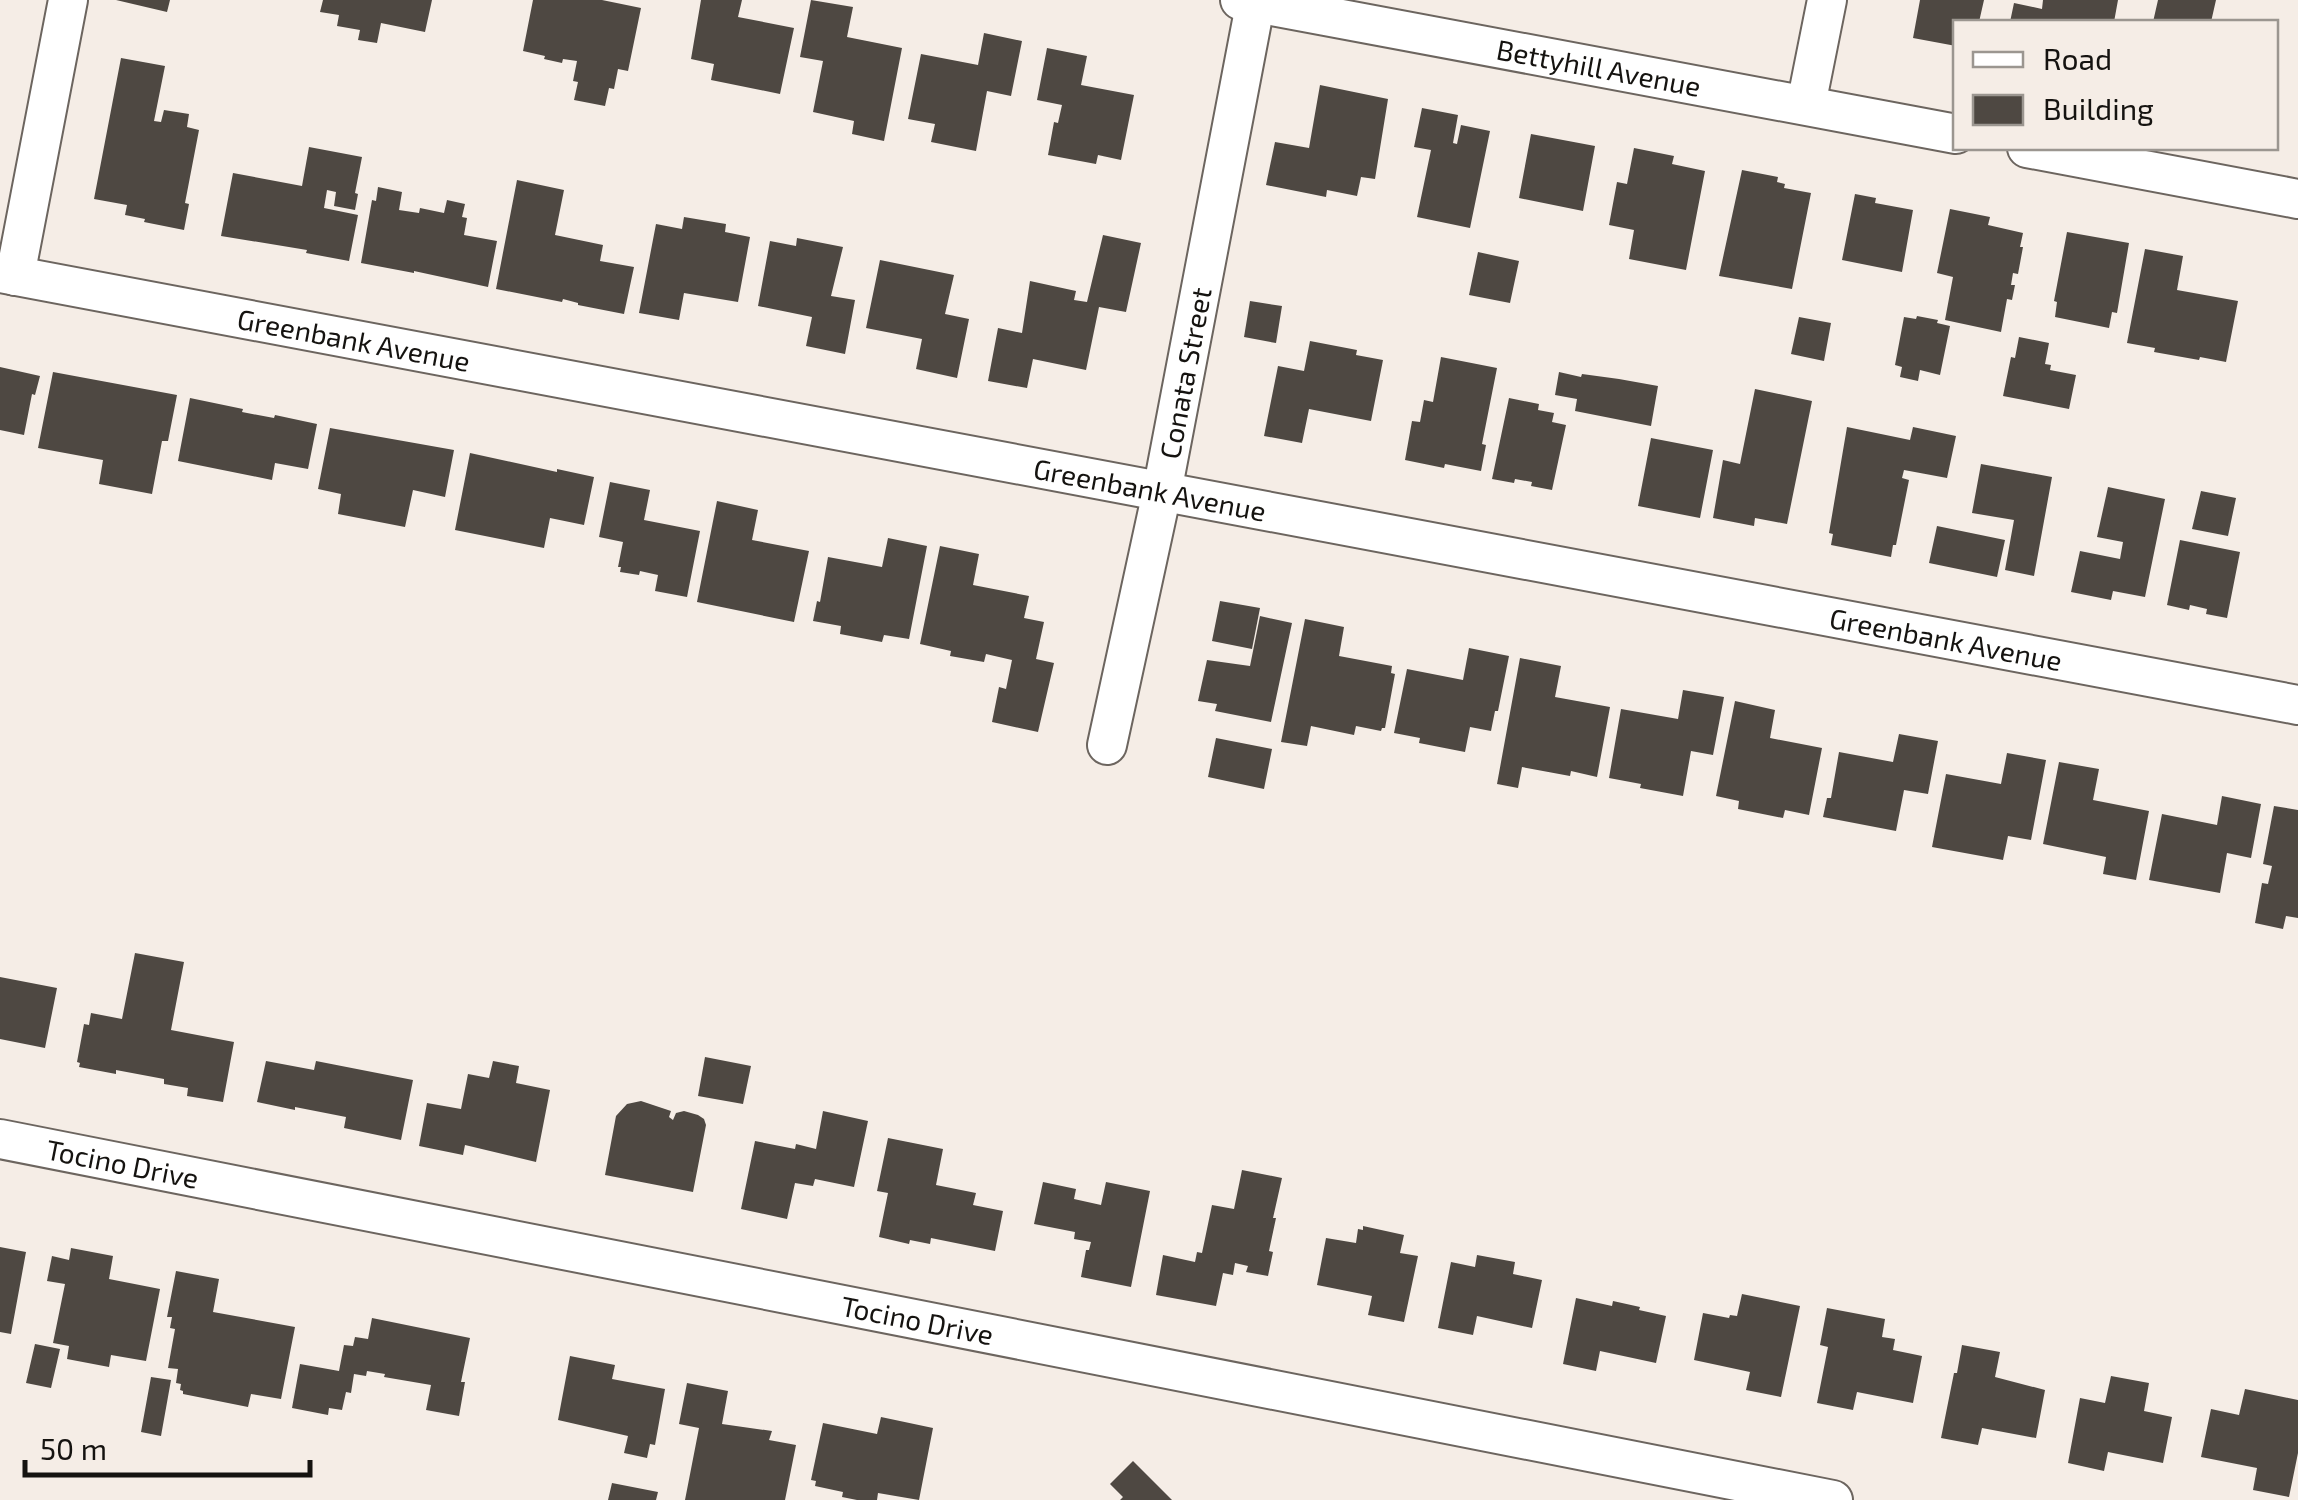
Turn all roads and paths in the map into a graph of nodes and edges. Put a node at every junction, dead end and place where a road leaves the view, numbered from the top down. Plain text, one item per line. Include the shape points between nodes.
1 (68, 0) edge
2 (1827, 0) edge
3 (1250, 1) edge
4 (1806, 105) junction
5 (1953, 133) edge
6 (2038, 150) edge
7 (2298, 199) edge
8 (7, 274) edge
9 (1162, 492) junction
10 (2298, 705) edge
11 (1107, 745) dead end
12 (0, 1139) edge
13 (1833, 1500) edge

1 - 8 street
2 - 4 street
3 - 4 street, Bettyhill Avenue
3 - 9 street, Conata Street
4 - 5 street, Bettyhill Avenue
6 - 7 street
8 - 9 street, Greenbank Avenue
9 - 10 street, Greenbank Avenue
9 - 11 street, Conata Street
12 - 13 street, Tocino Drive

